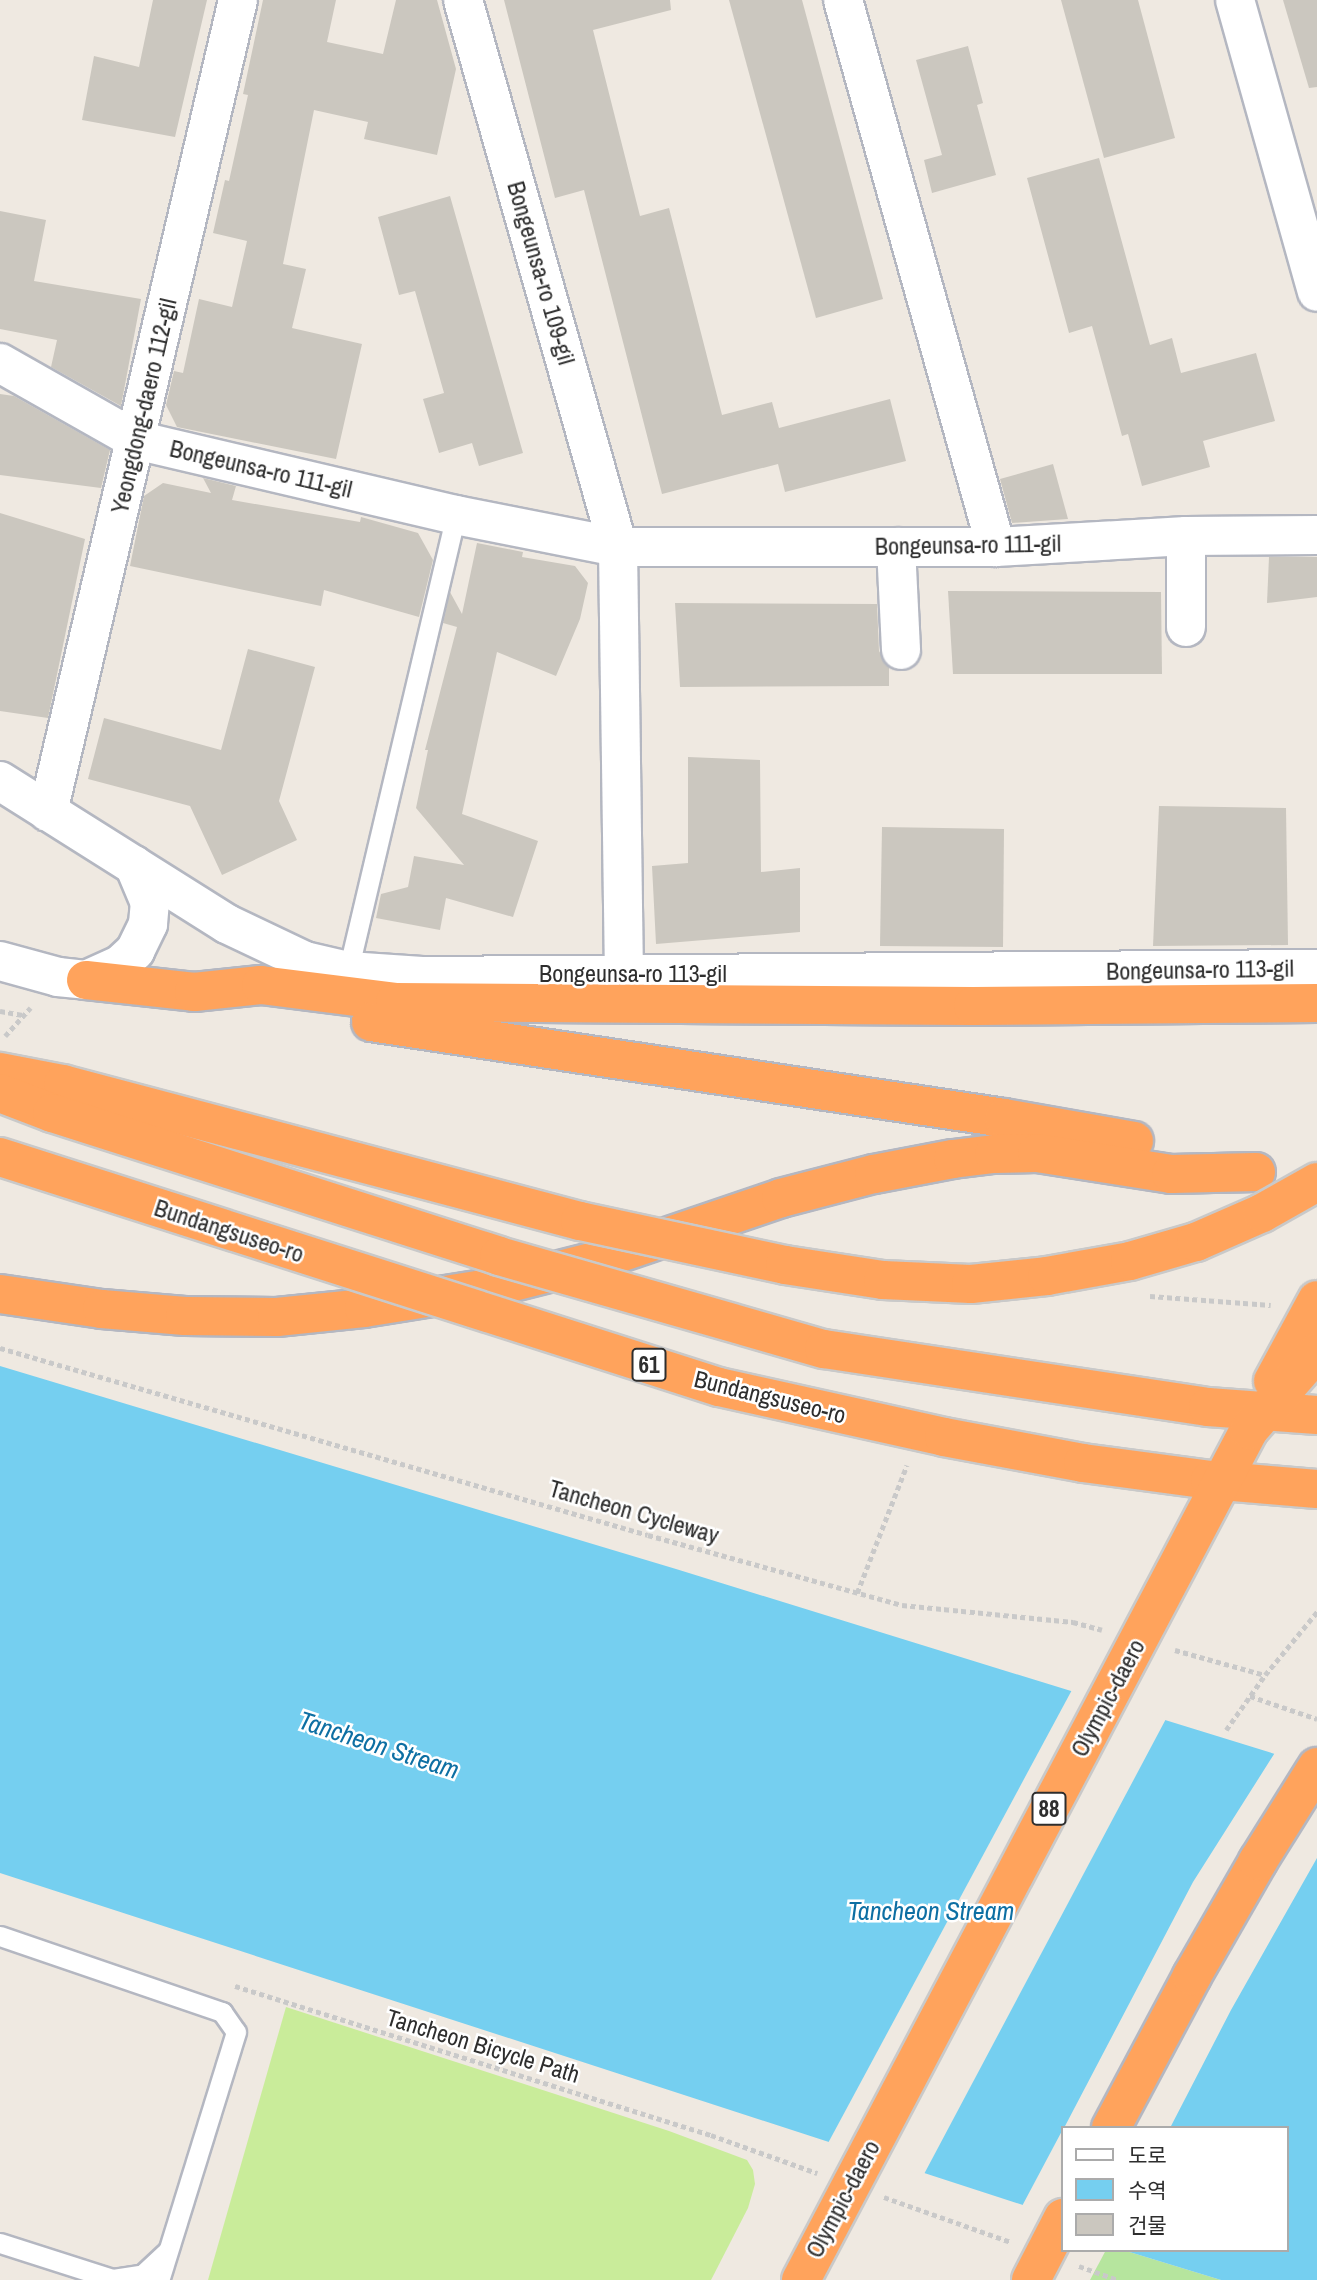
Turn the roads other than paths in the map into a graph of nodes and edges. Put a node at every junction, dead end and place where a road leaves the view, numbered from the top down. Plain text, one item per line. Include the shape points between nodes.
1 (238, 0) edge
2 (463, 0) edge
3 (843, 0) edge
4 (1235, 0) edge
5 (1317, 292) edge
6 (0, 363) edge
7 (136, 440) junction
8 (456, 515) junction
9 (1317, 535) edge
10 (1186, 536) junction
11 (618, 547) junction
12 (896, 547) junction
13 (996, 547) junction
14 (1186, 627) dead end
15 (901, 650) dead end
16 (0, 781) edge
17 (48, 812) junction
18 (134, 865) junction
19 (0, 961) edge
20 (1317, 969) edge
21 (348, 971) junction
22 (624, 974) junction
23 (86, 980) junction
24 (194, 992) junction
25 (1317, 1003) edge
26 (0, 1072) edge
27 (0, 1093) edge
28 (0, 1157) edge
29 (1256, 1172) junction
30 (1317, 1182) edge
31 (0, 1294) edge
32 (1317, 1300) edge
33 (1317, 1352) edge
34 (1317, 1415) edge
35 (1249, 1430) junction
36 (1317, 1489) edge
37 (1317, 1767) edge
38 (0, 1936) edge
39 (1112, 2126) edge
40 (1062, 2220) edge
41 (0, 2243) edge
42 (168, 2251) junction
43 (159, 2280) edge
44 (801, 2280) edge
45 (1031, 2280) edge

1 - 7 street, Yeongdong-daero 112-gil
2 - 11 street, Bongeunsa-ro 109-gil
3 - 13 street
4 - 5 street
6 - 7 street, Bongeunsa-ro 111-gil
7 - 8 street, Bongeunsa-ro 111-gil
7 - 17 street, Yeongdong-daero 112-gil
8 - 11 street, Bongeunsa-ro 111-gil
8 - 21 lane
9 - 10 street, Bongeunsa-ro 111-gil
10 - 13 street, Bongeunsa-ro 111-gil
10 - 14 street
11 - 12 street, Bongeunsa-ro 111-gil
11 - 22 street
12 - 13 street, Bongeunsa-ro 111-gil
12 - 15 street
16 - 17 street, Bongeunsa-ro 113-gil
17 - 18 street, Bongeunsa-ro 113-gil
18 - 21 street, Bongeunsa-ro 113-gil via 265,944 305,961
18 - 23 street via 150,902 148,924 135,951 120,965
19 - 23 street
20 - 22 street, Bongeunsa-ro 113-gil
21 - 22 street, Bongeunsa-ro 113-gil
23 - 24 highway
24 - 25 highway via 261,985 395,1002 517,1004
24 - 29 highway via 251,1009 397,1025 1004,1118 1177,1149
26 - 30 highway, bridge via 64,1084 580,1221 785,1265 883,1280 971,1284 1130,1261 1196,1242
27 - 34 highway, bridge via 499,1256 824,1349 1208,1407
28 - 36 highway, Bundangsuseo-ro / 61, bridge via 719,1387 1083,1463
29 - 30 highway
29 - 31 highway, bridge via 1171,1174 1037,1153 994,1154 874,1174 781,1198 596,1261 489,1288 277,1317 185,1316
32 - 35 highway, bridge
33 - 35 highway, Olympic-daero / 88, bridge
35 - 44 highway, Olympic-daero / 88, bridge
37 - 39 highway via 1192,1976
38 - 42 lane via 222,2011 236,2032
40 - 45 highway, bridge
41 - 42 lane via 113,2279 143,2274
42 - 43 lane

